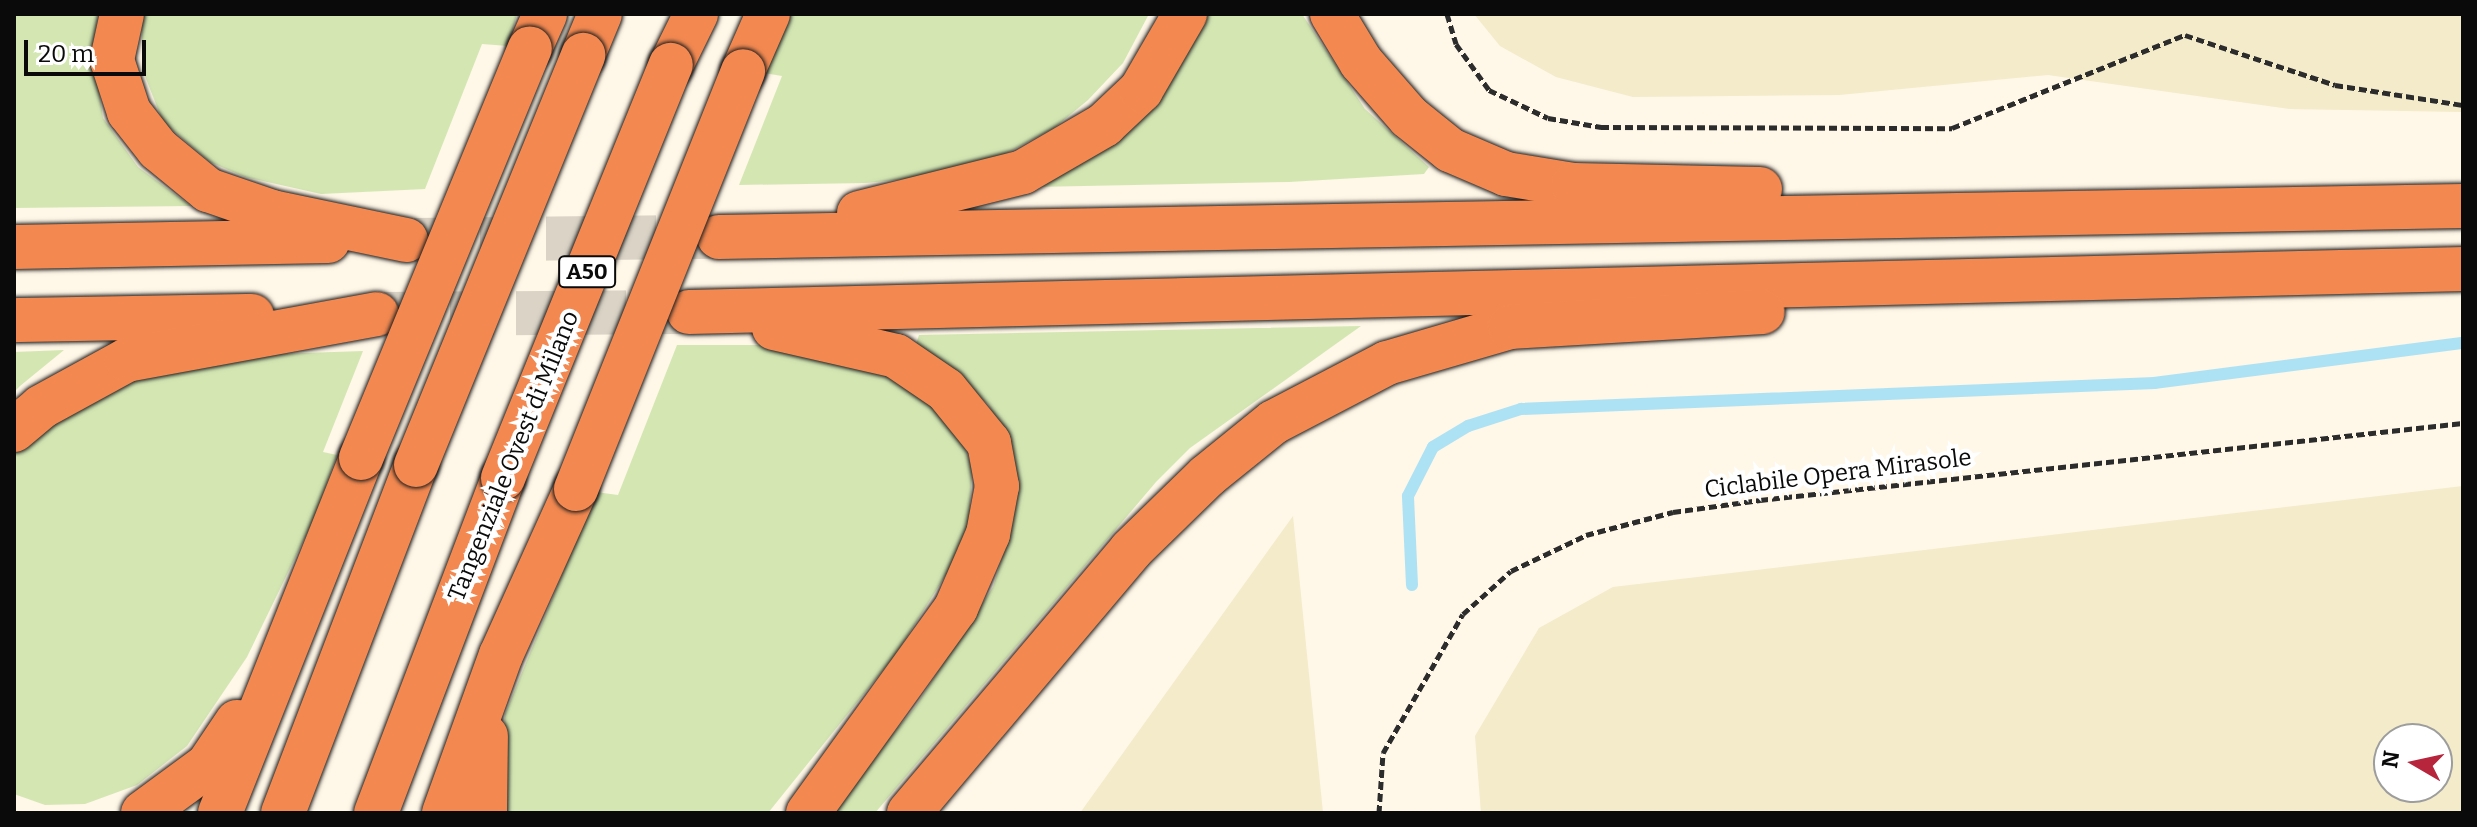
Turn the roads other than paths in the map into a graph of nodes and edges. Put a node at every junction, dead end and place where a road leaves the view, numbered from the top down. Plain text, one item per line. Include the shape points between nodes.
1 (122, 14) edge
2 (600, 14) edge
3 (696, 14) edge
4 (768, 14) edge
5 (1185, 14) edge
6 (1332, 14) edge
7 (537, 25) edge
8 (2463, 206) edge
9 (2081, 210) junction
10 (14, 247) edge
11 (2463, 269) edge
12 (2087, 277) junction
13 (14, 320) edge
14 (14, 430) edge
15 (501, 655) junction
16 (275, 667) junction
17 (143, 813) edge
18 (220, 813) edge
19 (283, 813) edge
20 (376, 813) edge
21 (444, 813) edge
22 (485, 813) edge
23 (808, 813) edge
24 (909, 813) edge

1 - 10 highway via 112,60 129,112 158,149 208,190 272,212 406,240
2 - 19 highway, bridge via 416,465
3 - 20 highway, Tangenziale Ovest di Milano / A50, bridge via 503,478
4 - 15 highway, bridge via 576,489
5 - 9 highway via 1141,90 1104,125 1023,172 910,204 719,237
6 - 9 highway via 1361,62 1409,117 1450,150 1506,174 1573,185 1884,193
7 - 16 highway, bridge
8 - 9 highway
11 - 12 highway
12 - 23 highway via 689,312 842,340 896,356 956,400 989,443 995,464 995,510 956,608
12 - 24 highway via 1884,303 1510,327 1387,363 1274,422 1207,476 1131,550
13 - 14 highway via 377,314 127,360 41,407
15 - 21 highway
15 - 22 highway via 483,753
16 - 17 highway via 208,765
16 - 18 highway

